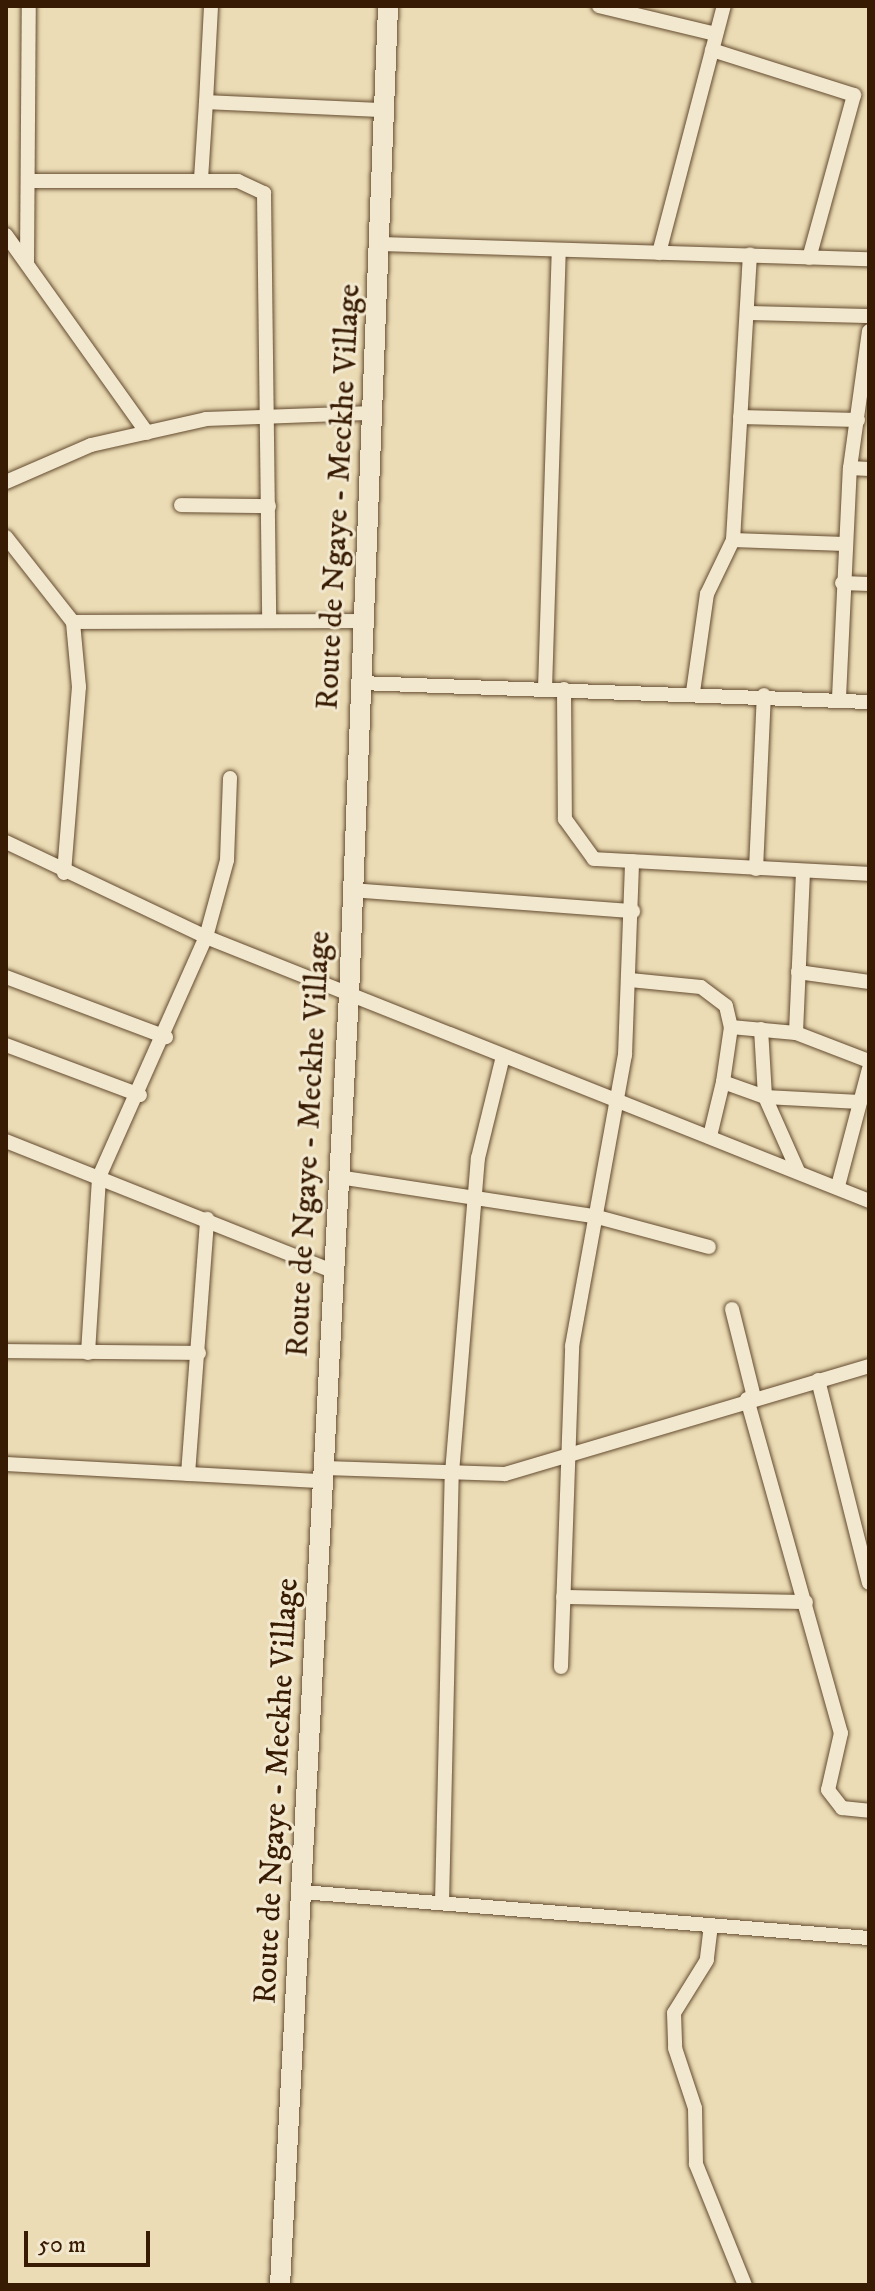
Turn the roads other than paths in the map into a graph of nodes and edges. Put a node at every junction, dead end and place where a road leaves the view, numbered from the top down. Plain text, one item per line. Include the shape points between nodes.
1 (29, 6) edge
2 (211, 6) edge
3 (388, 6) edge
4 (599, 6) edge
5 (724, 6) edge
6 (716, 34) junction
7 (712, 50) junction
8 (206, 102) junction
9 (384, 110) junction
10 (201, 179) junction
11 (32, 181) junction
12 (6, 235) edge
13 (380, 244) junction
14 (559, 250) junction
15 (659, 253) junction
16 (750, 255) junction
17 (809, 258) junction
18 (869, 259) edge
19 (27, 262) junction
20 (747, 313) junction
21 (869, 316) edge
22 (869, 331) edge
23 (269, 412) junction
24 (373, 413) junction
25 (740, 417) junction
26 (858, 420) junction
27 (147, 433) junction
28 (850, 468) junction
29 (869, 469) edge
30 (6, 482) edge
31 (181, 505) dead end
32 (269, 506) junction
33 (6, 537) edge
34 (733, 540) junction
35 (845, 544) junction
36 (842, 583) junction
37 (869, 584) edge
38 (269, 620) junction
39 (363, 621) junction
40 (73, 622) junction
41 (360, 683) junction
42 (545, 689) junction
43 (564, 689) junction
44 (693, 692) junction
45 (764, 695) junction
46 (839, 698) junction
47 (869, 702) edge
48 (230, 778) dead end
49 (6, 842) edge
50 (632, 861) junction
51 (756, 869) junction
52 (803, 872) junction
53 (64, 873) junction
54 (869, 874) edge
55 (351, 890) junction
56 (633, 911) junction
57 (206, 937) junction
58 (798, 972) junction
59 (6, 977) edge
60 (630, 980) junction
61 (869, 982) edge
62 (349, 996) junction
63 (731, 1027) junction
64 (761, 1029) junction
65 (796, 1033) junction
66 (166, 1037) junction
67 (6, 1045) edge
68 (503, 1056) junction
69 (869, 1061) edge
70 (869, 1069) edge
71 (723, 1082) junction
72 (140, 1095) junction
73 (765, 1097) junction
74 (613, 1099) junction
75 (860, 1102) junction
76 (710, 1136) junction
77 (6, 1141) edge
78 (798, 1171) junction
79 (99, 1177) junction
80 (338, 1177) junction
81 (838, 1186) junction
82 (473, 1200) junction
83 (869, 1201) edge
84 (594, 1216) junction
85 (207, 1219) junction
86 (709, 1247) dead end
87 (330, 1270) junction
88 (732, 1309) dead end
89 (6, 1351) edge
90 (88, 1353) junction
91 (199, 1353) junction
92 (869, 1366) edge
93 (818, 1380) junction
94 (751, 1398) junction
95 (567, 1455) junction
96 (6, 1464) edge
97 (452, 1473) junction
98 (188, 1474) junction
99 (324, 1474) junction
100 (869, 1583) edge
101 (563, 1597) junction
102 (806, 1602) junction
103 (561, 1667) dead end
104 (869, 1811) edge
105 (302, 1892) junction
106 (442, 1903) junction
107 (711, 1925) junction
108 (869, 1938) edge
109 (280, 2285) edge
110 (745, 2285) edge

1 - 11 street
2 - 8 street
3 - 9 main road, Route de Ngaye - Meckhe Village
4 - 6 street
5 - 6 street
6 - 7 street
7 - 15 street
7 - 17 street via 854,95
8 - 9 street
8 - 10 street
9 - 13 main road, Route de Ngaye - Meckhe Village
10 - 11 street
10 - 23 street via 254,184 264,193
11 - 19 street
12 - 19 street
13 - 14 street
13 - 24 main road, Route de Ngaye - Meckhe Village
14 - 15 street
14 - 42 street
15 - 16 street
16 - 17 street
16 - 20 street
17 - 18 street
19 - 27 street
20 - 21 street
20 - 25 street
22 - 26 street
23 - 24 street
23 - 27 street
23 - 32 street
24 - 39 main road, Route de Ngaye - Meckhe Village
25 - 26 street
25 - 34 street
26 - 28 street
27 - 30 street via 91,445
28 - 29 street
28 - 35 street
31 - 32 street
32 - 38 street
33 - 40 street
34 - 35 street
34 - 44 street via 707,594
35 - 36 street
36 - 37 street
36 - 46 street
38 - 39 street
38 - 40 street
39 - 41 main road, Route de Ngaye - Meckhe Village
40 - 53 street via 79,687
41 - 42 street
41 - 55 main road, Route de Ngaye - Meckhe Village
42 - 43 street
43 - 44 street
43 - 50 street via 571,835 594,859
44 - 45 street
45 - 46 street
45 - 51 street
46 - 47 street
48 - 57 street via 227,860
49 - 53 street
50 - 51 street
50 - 56 street
51 - 52 street
52 - 54 street
52 - 58 street
53 - 57 street
55 - 56 street
55 - 62 main road, Route de Ngaye - Meckhe Village
56 - 60 street
57 - 62 street
57 - 66 street
58 - 61 street
58 - 65 street
59 - 66 street
60 - 63 street via 701,987 726,1006
60 - 74 street via 625,1055
62 - 68 street
62 - 80 main road, Route de Ngaye - Meckhe Village
63 - 64 street
63 - 71 street
64 - 65 street
64 - 73 street
65 - 69 street
66 - 72 street
67 - 72 street
68 - 74 street
68 - 82 street
70 - 75 street
71 - 73 street
71 - 76 street
72 - 79 street
73 - 75 street
73 - 78 street
74 - 76 street
74 - 84 street
75 - 81 street
76 - 78 street
77 - 79 street
78 - 81 street
79 - 85 street
79 - 90 street
80 - 82 street
80 - 87 main road, Route de Ngaye - Meckhe Village
81 - 83 street
82 - 84 street
82 - 97 street
84 - 86 street
84 - 95 street via 572,1346
85 - 87 street
85 - 91 street
87 - 99 main road, Route de Ngaye - Meckhe Village
88 - 94 street
89 - 90 street
90 - 91 street
91 - 98 street
92 - 93 street
93 - 94 street
93 - 100 street
94 - 95 street
94 - 102 street
95 - 97 street via 505,1474
95 - 101 street
96 - 98 street
97 - 99 street
97 - 106 street
98 - 99 street
99 - 105 main road, Route de Ngaye - Meckhe Village
101 - 102 street
101 - 103 street
102 - 104 street via 841,1733 828,1790 842,1808
105 - 106 street
105 - 109 main road, Route de Ngaye - Meckhe Village
106 - 107 street
107 - 108 street
107 - 110 street via 707,1960 674,2013 675,2048 695,2108 696,2164

